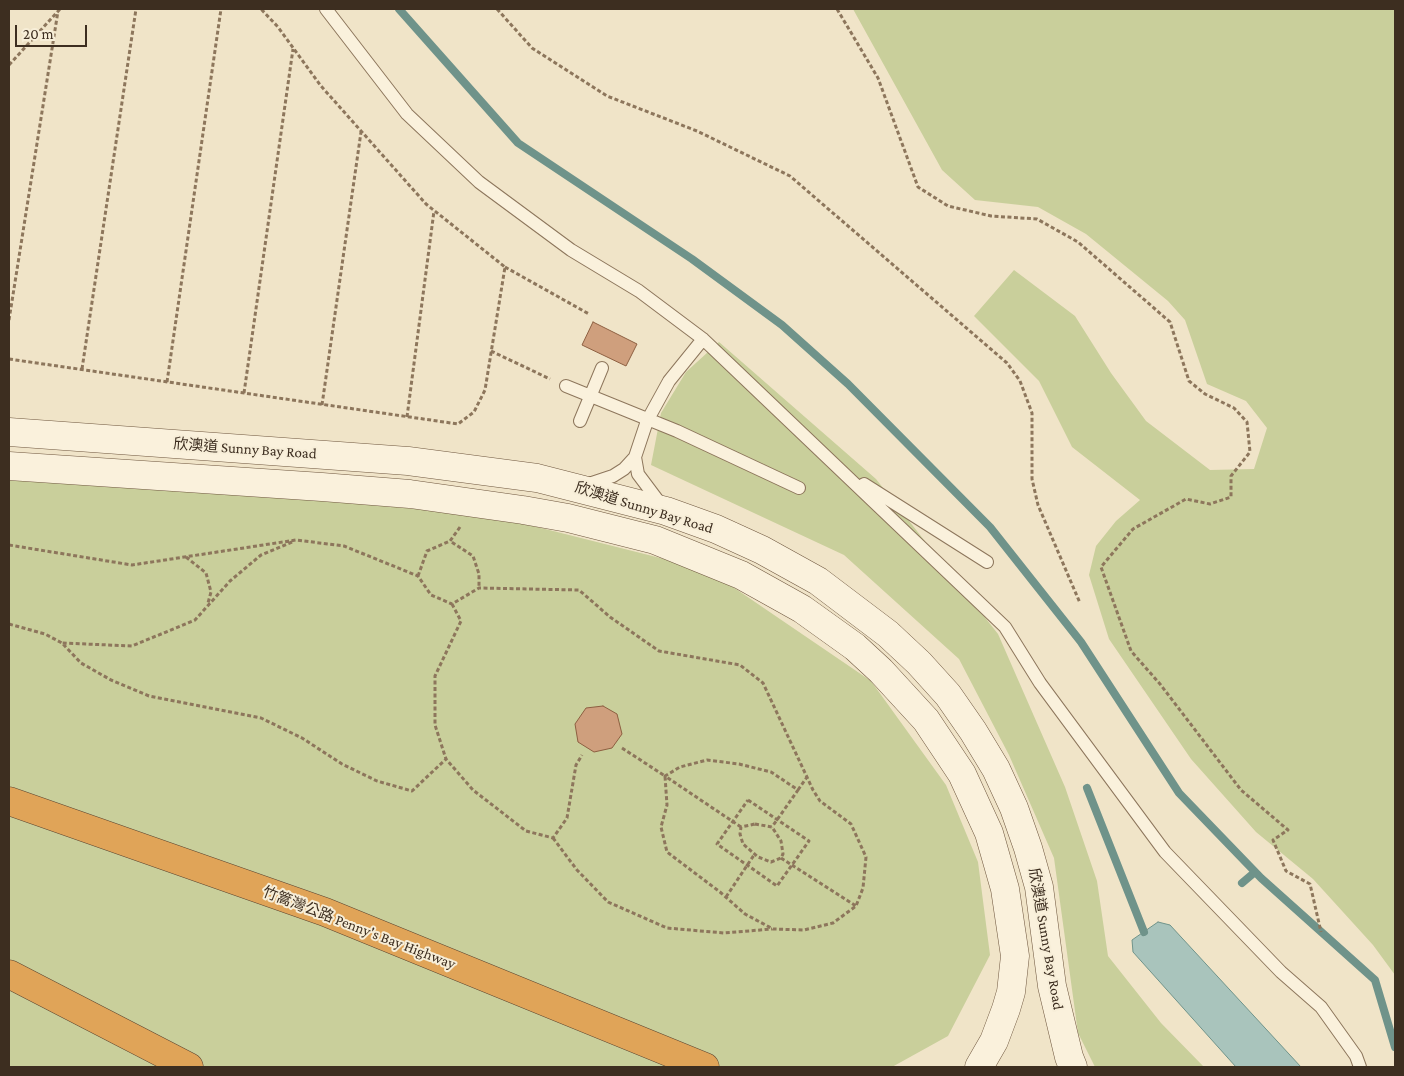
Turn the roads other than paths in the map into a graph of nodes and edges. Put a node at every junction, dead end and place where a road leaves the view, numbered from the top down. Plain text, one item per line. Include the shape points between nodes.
1 (326, 9) edge
2 (703, 339) junction
3 (602, 368) dead end
4 (566, 386) road end
5 (590, 396) junction
6 (580, 421) dead end
7 (647, 421) junction
8 (9, 432) edge
9 (635, 458) junction
10 (9, 466) edge
11 (841, 469) junction
12 (580, 487) junction
13 (799, 488) dead end
14 (666, 511) junction
15 (987, 562) dead end
16 (9, 801) edge
17 (9, 974) edge
18 (189, 1067) edge
19 (705, 1067) edge
20 (979, 1067) edge
21 (1073, 1067) edge
22 (1360, 1067) edge

1 - 2 lane via 406,114 479,182 570,250 639,291
2 - 7 lane via 669,381
2 - 11 lane
3 - 5 lane
4 - 5 lane
5 - 6 lane
5 - 7 lane
7 - 9 lane
7 - 13 lane
8 - 12 main road, 欣澳道 Sunny Bay Road via 408,461 494,471
9 - 12 lane via 613,476
9 - 14 lane via 641,480
10 - 20 main road, 欣澳道 Sunny Bay Road via 322,487 478,502 568,518 655,540 775,592 856,647 903,694 944,746 966,782 989,833 1007,898 1015,956 1011,992 1001,1025
11 - 15 lane
11 - 22 lane via 1005,626 1040,683 1165,852 1321,1008 1356,1056
12 - 14 main road, 欣澳道 Sunny Bay Road
14 - 21 main road, 欣澳道 Sunny Bay Road via 762,550 818,581 888,634 953,702 996,769 1028,848 1039,887 1052,986
16 - 19 highway, 竹篙灣公路 Penny's Bay Highway via 325,912
17 - 18 highway

